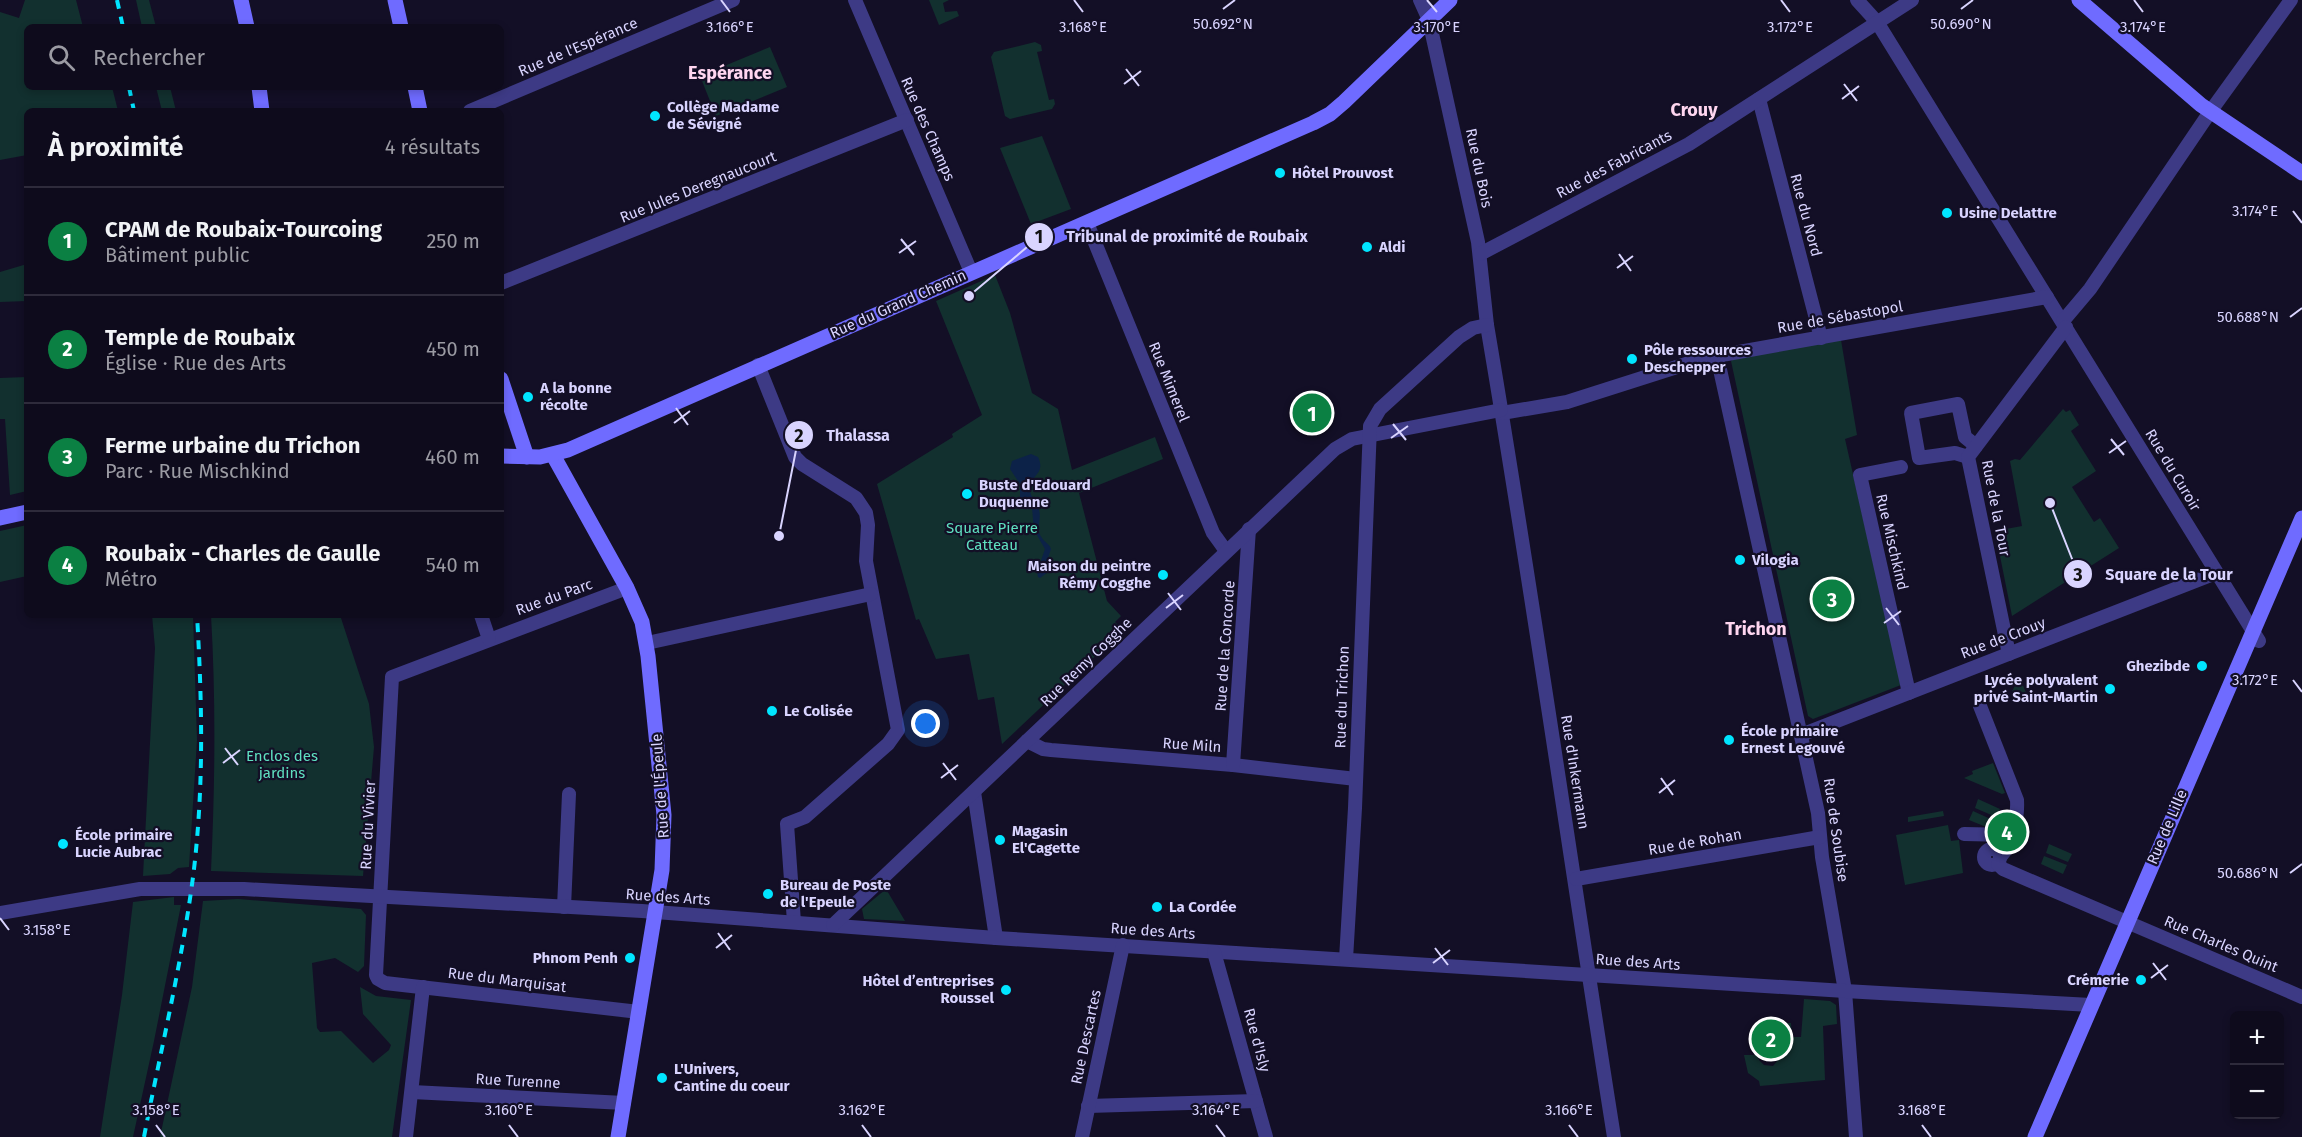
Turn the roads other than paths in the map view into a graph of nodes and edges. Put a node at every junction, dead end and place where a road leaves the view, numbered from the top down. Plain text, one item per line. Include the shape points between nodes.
1 (241, 0) edge
2 (395, 0) edge
3 (733, 0) edge
4 (855, 0) edge
5 (1420, 0) edge
6 (1450, 0) edge
7 (1857, 0) edge
8 (1912, 0) edge
9 (2079, 0) edge
10 (2292, 0) edge
11 (1429, 20) junction
12 (1877, 22) junction
13 (246, 24) edge
14 (400, 24) edge
15 (259, 90) edge
16 (416, 90) edge
17 (1759, 99) junction
18 (262, 108) edge
19 (419, 108) edge
20 (477, 108) edge
21 (2210, 112) junction
22 (906, 120) junction
23 (2302, 173) edge
24 (1087, 223) junction
25 (1480, 254) junction
26 (971, 272) junction
27 (504, 283) edge
28 (2047, 297) junction
29 (2065, 324) junction
30 (1487, 325) junction
31 (1821, 338) junction
32 (1717, 356) junction
33 (758, 365) junction
34 (504, 388) edge
35 (1501, 411) junction
36 (1369, 435) junction
37 (1972, 452) junction
38 (553, 455) junction
39 (504, 456) edge
40 (527, 457) junction
41 (1901, 467) dead end
42 (24, 513) edge
43 (0, 518) edge
44 (2302, 518) edge
45 (1249, 529) junction
46 (1226, 551) junction
47 (2217, 573) junction
48 (627, 588) junction
49 (872, 594) junction
50 (482, 618) edge
51 (2256, 636) junction
52 (489, 639) junction
53 (647, 643) junction
54 (2009, 654) junction
55 (392, 677) joint
56 (1909, 693) junction
57 (1980, 706) dead end
58 (1801, 735) junction
59 (1027, 741) junction
60 (1233, 765) junction
61 (1356, 779) junction
62 (974, 792) junction
63 (569, 794) dead end
64 (1964, 834) dead end
65 (2011, 835) junction
66 (1820, 837) junction
67 (1576, 879) junction
68 (381, 897) junction
69 (564, 907) junction
70 (0, 913) edge
71 (655, 913) junction
72 (794, 922) junction
73 (2130, 923) junction
74 (833, 925) junction
75 (996, 938) junction
76 (1123, 945) junction
77 (1215, 952) junction
78 (1346, 959) junction
79 (376, 975) joint
80 (1588, 975) junction
81 (423, 987) junction
82 (1845, 991) junction
83 (2302, 997) edge
84 (2091, 1005) junction
85 (639, 1012) junction
86 (411, 1092) junction
87 (1256, 1101) junction
88 (624, 1103) junction
89 (1088, 1106) junction
90 (406, 1137) edge
91 (618, 1137) edge
92 (1082, 1137) edge
93 (1266, 1137) edge
94 (1614, 1137) edge
95 (1856, 1137) edge
96 (2035, 1137) edge

1 - 13 street
2 - 14 street
3 - 20 street, Rue de l'Espérance
4 - 22 street, Rue des Champs
5 - 11 street, Rue du Bois
6 - 11 street, Rue du Grand Chemin
7 - 12 street
8 - 12 street, Rue des Fabricants
9 - 21 street
10 - 21 street
11 - 24 street, Rue du Grand Chemin via 1322,118
11 - 25 street, Rue du Bois
12 - 17 street, Rue des Fabricants
12 - 28 street
15 - 18 street
16 - 19 street
17 - 25 street, Rue des Fabricants via 1677,150
17 - 31 street, Rue du Nord
21 - 23 street
21 - 29 street
22 - 26 street, Rue des Champs
22 - 27 street, Rue Jules Deregnaucourt
24 - 26 street, Rue du Grand Chemin
24 - 46 street, Rue Mimerel via 1205,512
25 - 30 street, Rue du Bois
26 - 33 street, Rue du Grand Chemin
28 - 29 street, Rue du Curoir
28 - 31 street, Rue de Sébastopol
29 - 37 street, Rue de la Tour
29 - 47 street, Rue du Curoir
30 - 35 street, Rue d'Inkermann
30 - 36 street via 1462,335 1384,405 1373,418
31 - 32 street, Rue de Sébastopol
32 - 35 street, Rue de Sébastopol via 1567,402
32 - 58 street, Rue de Soubise
33 - 38 street, Rue du Grand Chemin
33 - 49 street via 795,457 856,498 866,513 866,561
34 - 40 street
35 - 36 street, Rue de Sébastopol
35 - 67 street, Rue d'Inkermann
36 - 45 street, Rue Remy Cogghe via 1335,449
36 - 61 street, Rue du Trichon
37 - 37 street via 1958,404 1911,413 1919,458
37 - 54 street, Rue de la Tour
38 - 40 street, Rue du Grand Chemin
38 - 48 street, Rue de l'Épeule
39 - 40 street, Rue du Grand Chemin
41 - 56 street, Rue Mischkind via 1860,476
42 - 43 street
44 - 51 street, Rue de Lille
45 - 46 street, Rue Remy Cogghe
45 - 60 street, Rue de la Concorde
46 - 59 street, Rue Remy Cogghe
47 - 51 street, Rue du Curoir
47 - 54 street, Rue de Crouy
48 - 52 street, Rue du Parc
48 - 53 street, Rue de l'Épeule
49 - 53 street
49 - 72 street via 898,730 888,744 805,818 787,824
50 - 52 street
51 - 73 street, Rue de Lille
52 - 55 street, Rue du Parc
53 - 71 street, Rue de l'Épeule via 664,833
54 - 56 street, Rue de Crouy
55 - 68 street, Rue du Vivier
56 - 58 street, Rue de Crouy
57 - 65 street via 2015,794 2017,809
58 - 66 street, Rue de Soubise
59 - 60 street, Rue Miln via 1051,750
59 - 62 street, Rue Remy Cogghe
60 - 61 street, Rue Miln
61 - 78 street, Rue du Trichon
62 - 74 street, Rue Remy Cogghe
62 - 75 street
63 - 69 street
64 - 65 street
65 - 73 street, Rue Charles Quint via 1999,860 2003,870
66 - 67 street, Rue de Rohan
66 - 82 street, Rue de Soubise
67 - 80 street, Rue d'Inkermann
68 - 69 street, Rue des Arts
68 - 70 street, Rue des Arts via 140,889
68 - 79 street, Rue du Vivier
69 - 71 street, Rue des Arts
71 - 72 street, Rue des Arts
71 - 85 street, Rue de l'Épeule
72 - 74 street, Rue des Arts
73 - 83 street, Rue Charles Quint
73 - 84 street, Rue de Lille
74 - 75 street, Rue des Arts
75 - 76 street, Rue des Arts
76 - 77 street, Rue des Arts
76 - 89 street, Rue Descartes
77 - 78 street, Rue des Arts
77 - 87 street, Rue d'Isly
78 - 80 street, Rue des Arts
79 - 81 street, Rue du Marquisat via 385,983
80 - 82 street, Rue des Arts
80 - 94 street, Rue d'Inkermann
81 - 85 street, Rue du Marquisat
81 - 86 street
82 - 84 street, Rue des Arts
82 - 95 street, Rue de Soubise
84 - 96 street, Rue de Lille
85 - 88 street, Rue de l'Épeule
86 - 88 street, Rue Turenne
86 - 90 street
87 - 89 street
87 - 93 street, Rue d'Isly
88 - 91 street, Rue de l'Épeule
89 - 92 street, Rue Descartes

